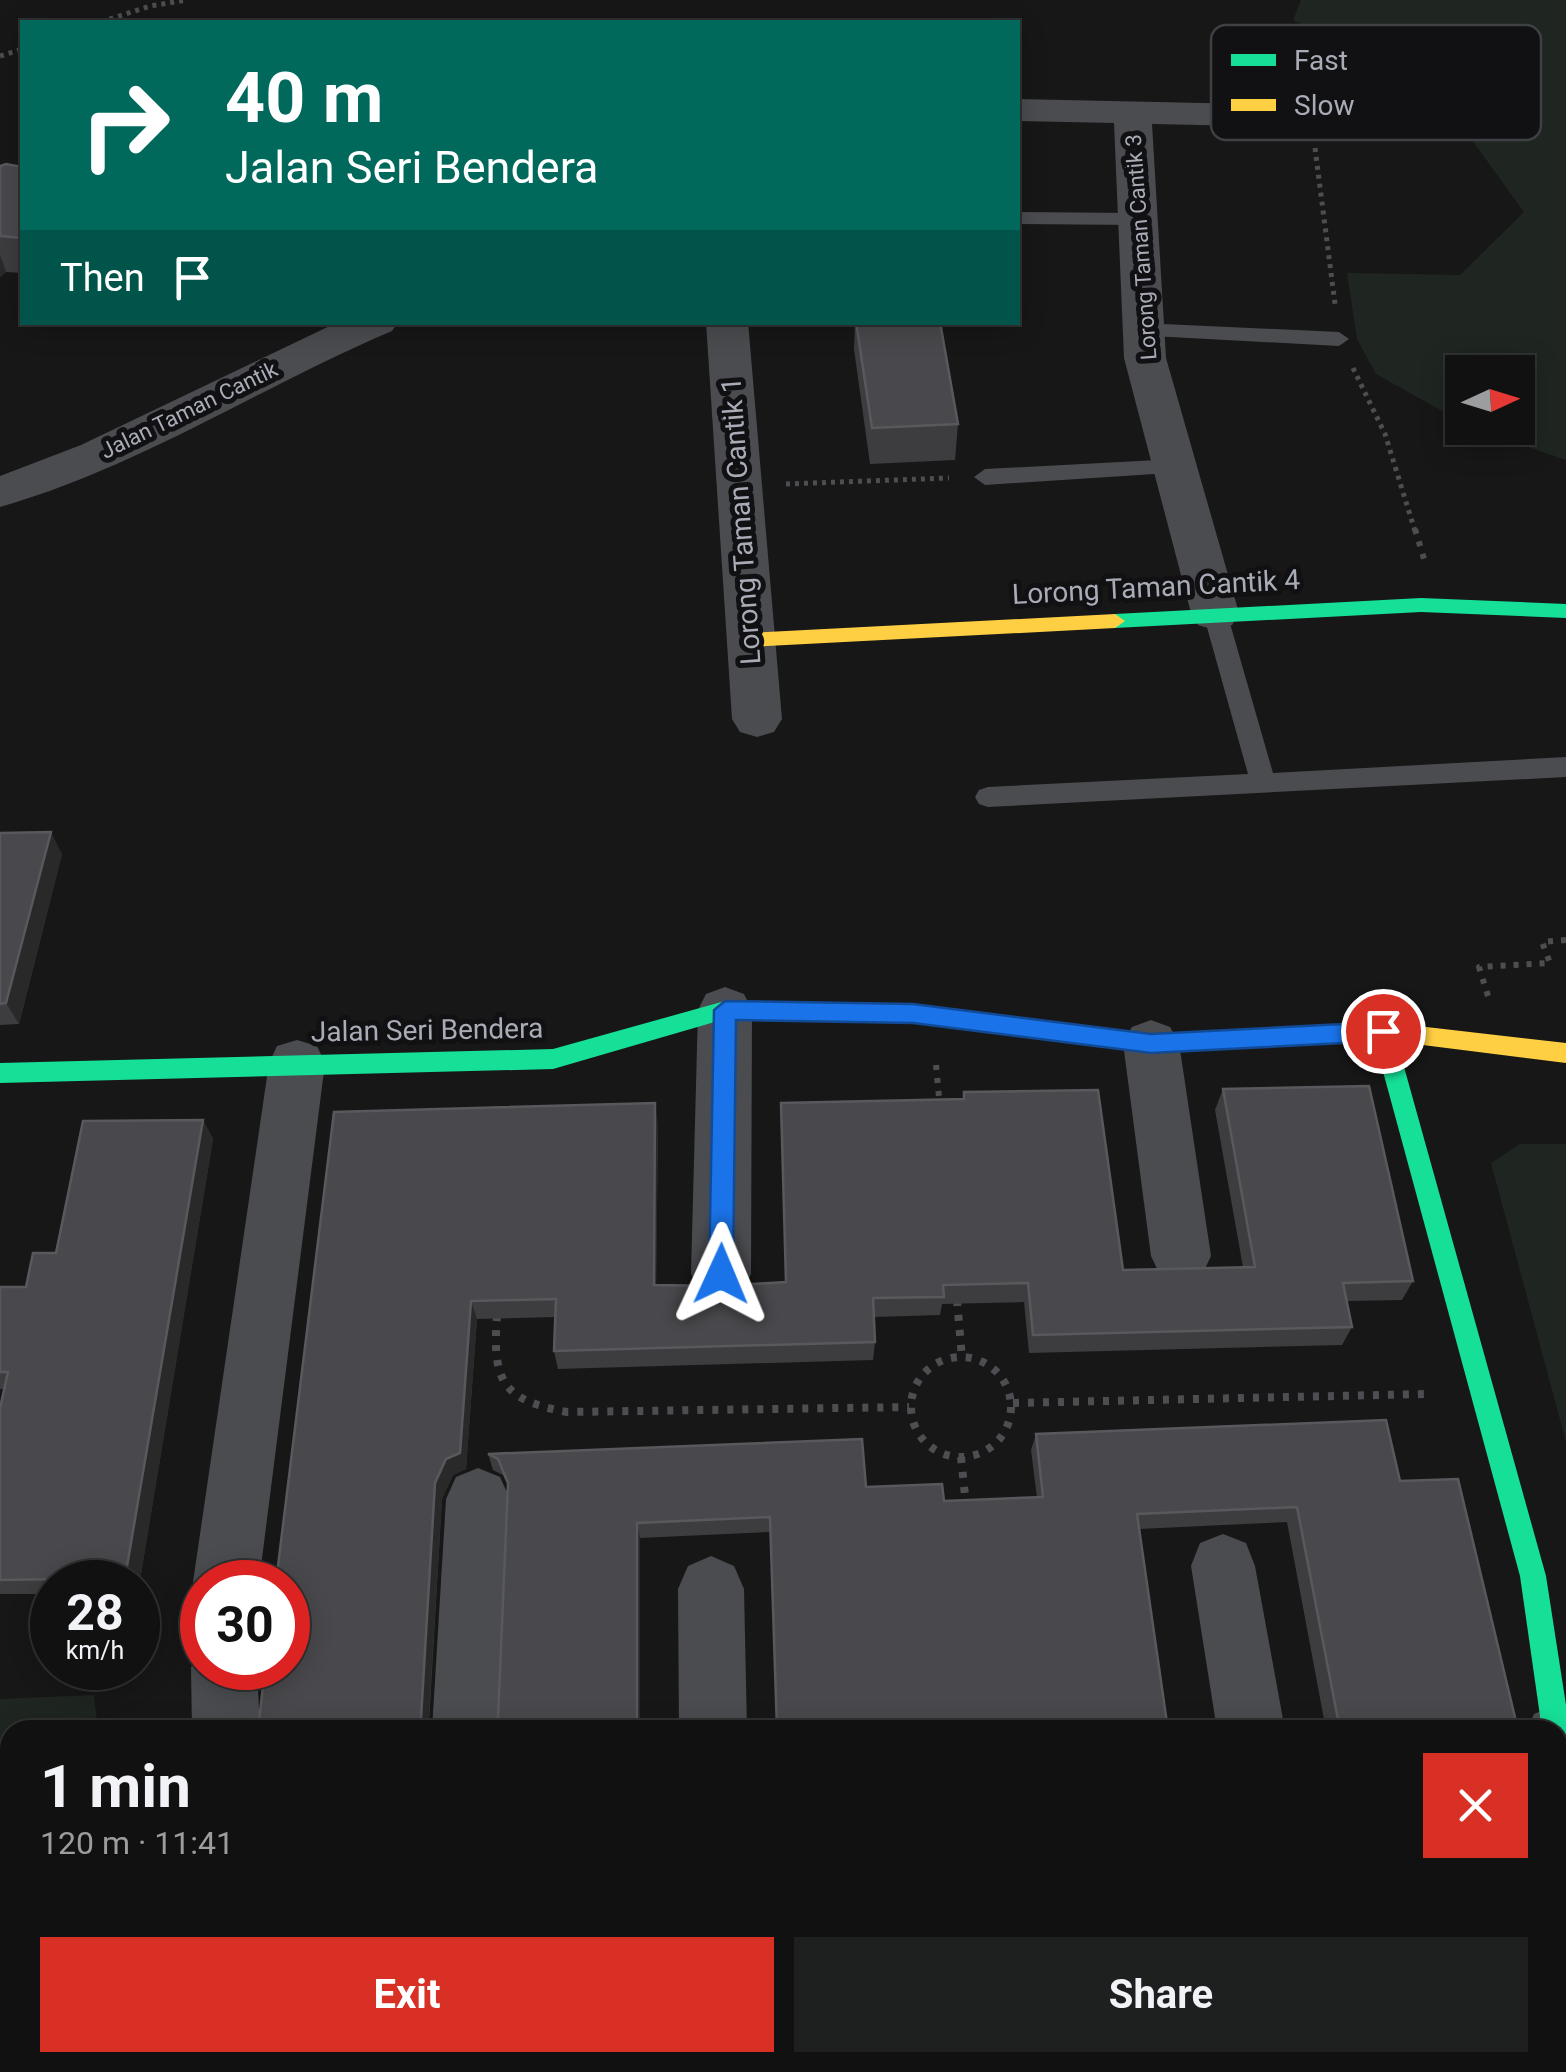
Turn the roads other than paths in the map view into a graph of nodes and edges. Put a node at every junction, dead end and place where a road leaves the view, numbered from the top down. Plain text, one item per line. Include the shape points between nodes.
1 (1020, 110) edge
2 (1132, 112) junction
3 (1211, 114) edge
4 (1020, 218) edge
5 (1136, 219) junction
6 (369, 325) edge
7 (727, 325) edge
8 (1142, 330) junction
9 (1339, 339) dead end
10 (1177, 467) junction
11 (985, 477) road end
12 (0, 492) edge
13 (1566, 611) edge
14 (1215, 613) junction
15 (749, 640) junction
16 (757, 719) dead end
17 (1566, 766) edge
18 (1263, 782) junction
19 (988, 797) dead end
20 (725, 1010) junction
21 (1383, 1031) junction
22 (1151, 1044) junction
23 (1566, 1053) edge
24 (297, 1063) junction
25 (0, 1073) edge
26 (1182, 1256) dead end
27 (721, 1274) dead end
28 (478, 1499) dead end
29 (229, 1560) edge
30 (1222, 1566) dead end
31 (711, 1589) dead end
32 (225, 1690) edge
33 (226, 1720) edge
34 (467, 1720) edge
35 (712, 1720) edge
36 (1249, 1720) edge
37 (1554, 1720) edge

1 - 2 street
2 - 3 street
2 - 5 street, Lorong Taman Cantik 3
4 - 5 lane
5 - 8 street, Lorong Taman Cantik 3
6 - 12 street, Jalan Taman Cantik via 135,440
7 - 15 street, Lorong Taman Cantik 1
8 - 9 lane
8 - 10 street, Lorong Taman Cantik 3
10 - 11 lane
10 - 14 street, Lorong Taman Cantik 3
13 - 14 street, Lorong Taman Cantik 4 via 1421,605
14 - 15 street, Lorong Taman Cantik 4
14 - 18 lane
15 - 16 street, Lorong Taman Cantik 1
17 - 18 lane
18 - 19 lane
20 - 22 street, Jalan Seri Bendera via 932,1016
20 - 24 street, Jalan Seri Bendera via 553,1059
20 - 27 street
21 - 22 street, Jalan Seri Bendera
21 - 23 street, Jalan Seri Bendera
21 - 37 street via 1532,1576
22 - 26 street
24 - 25 street, Jalan Seri Bendera
24 - 29 street
28 - 34 street
30 - 36 street
31 - 35 street
32 - 33 street

